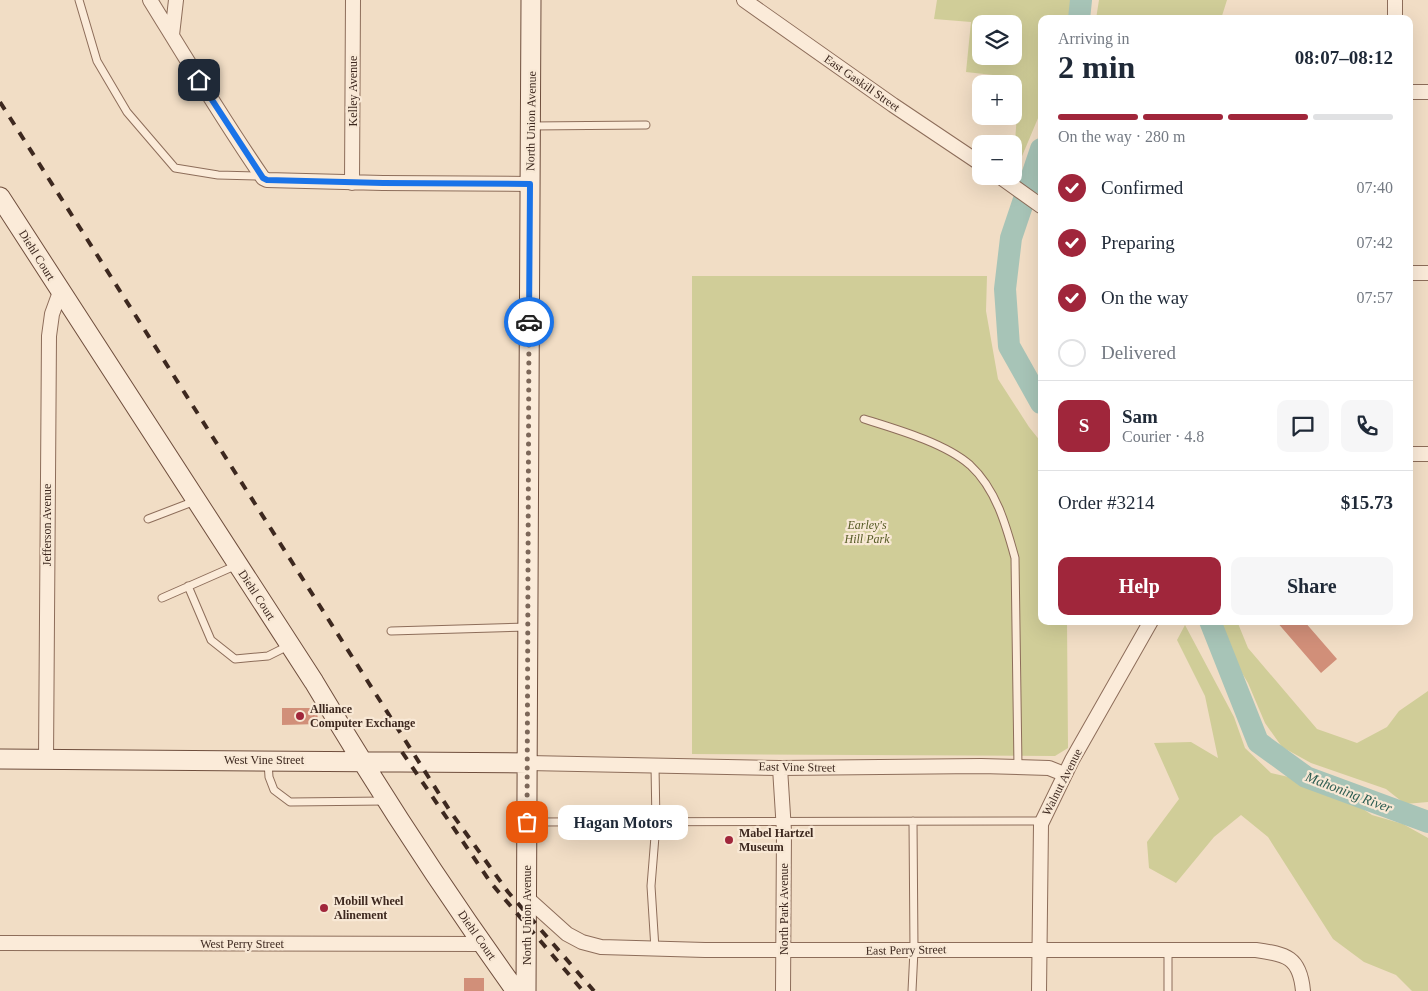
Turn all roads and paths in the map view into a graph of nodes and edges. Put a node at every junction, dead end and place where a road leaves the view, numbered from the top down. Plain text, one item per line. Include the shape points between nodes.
1 (79, 0) edge
2 (150, 0) edge
3 (176, 0) edge
4 (353, 0) edge
5 (531, 0) edge
6 (744, 0) edge
7 (1395, 0) edge
8 (1395, 15) edge
9 (172, 35) junction
10 (1413, 92) edge
11 (1428, 92) edge
12 (646, 125) dead end
13 (531, 126) junction
14 (972, 158) edge
15 (264, 178) junction
16 (352, 183) junction
17 (530, 184) junction
18 (1012, 185) edge
19 (0, 197) edge
20 (1038, 204) edge
21 (1413, 273) edge
22 (1428, 273) edge
23 (60, 292) junction
24 (864, 419) dead end
25 (1413, 454) edge
26 (1428, 454) edge
27 (196, 501) junction
28 (148, 519) dead end
29 (237, 564) junction
30 (188, 586) junction
31 (162, 598) dead end
32 (1149, 625) edge
33 (528, 627) junction
34 (391, 631) dead end
35 (290, 645) junction
36 (0, 759) edge
37 (46, 759) junction
38 (268, 760) junction
39 (361, 761) junction
40 (528, 763) junction
41 (655, 766) junction
42 (1018, 767) junction
43 (780, 768) junction
44 (1064, 774) junction
45 (388, 801) junction
46 (784, 820) junction
47 (656, 821) junction
48 (913, 821) junction
49 (1042, 821) junction
50 (527, 822) junction
51 (526, 898) junction
52 (0, 943) edge
53 (483, 944) junction
54 (655, 949) junction
55 (1168, 949) junction
56 (783, 950) junction
57 (914, 950) junction
58 (1039, 950) junction
59 (516, 991) edge
60 (526, 991) edge
61 (783, 991) edge
62 (912, 991) edge
63 (1039, 991) edge
64 (1168, 991) edge
65 (1303, 991) edge

1 - 15 lane via 97,61 127,112 175,168
2 - 9 street
3 - 9 street
4 - 16 street, Kelley Avenue
5 - 13 main road, North Union Avenue
6 - 14 street, East Gaskill Street
7 - 8 street
9 - 15 street
10 - 11 street
12 - 13 lane
13 - 17 main road, North Union Avenue
15 - 16 street
16 - 17 street
17 - 33 main road, North Union Avenue
18 - 20 street
19 - 23 main road, Diehl Court
21 - 22 street
23 - 27 main road, Diehl Court
23 - 37 street, Jefferson Avenue via 49,336
24 - 42 lane via 928,441 970,465 991,492 1006,526 1014,558
25 - 26 street
27 - 28 lane
27 - 29 main road, Diehl Court
29 - 30 lane
29 - 35 main road, Diehl Court
30 - 31 lane
30 - 35 lane via 211,640 234,659 268,656
32 - 44 street, Walnut Avenue
33 - 34 lane
33 - 40 main road, North Union Avenue
35 - 39 main road, Diehl Court
36 - 37 main road, West Vine Street
37 - 38 main road, West Vine Street
38 - 39 main road, West Vine Street
38 - 45 lane via 274,790 290,802 351,804
39 - 40 main road, West Vine Street
39 - 45 main road, Diehl Court
40 - 41 street, East Vine Street
40 - 50 main road, North Union Avenue
41 - 43 street, East Vine Street
41 - 47 lane
42 - 43 street, East Vine Street
42 - 44 street, East Vine Street via 1049,768
43 - 46 street, North Park Avenue
44 - 49 street, Walnut Avenue
45 - 53 main road, Diehl Court
46 - 47 lane
46 - 48 lane
46 - 56 street, North Park Avenue
47 - 50 lane
47 - 54 lane via 650,886
48 - 49 lane
48 - 57 lane
49 - 58 street, Walnut Avenue via 1039,836
50 - 51 main road, North Union Avenue
51 - 54 street, East Perry Street via 557,926 582,942 601,947
51 - 60 main road, North Union Avenue
52 - 53 street, West Perry Street
53 - 59 main road, Diehl Court
54 - 56 street, East Perry Street
55 - 58 street, East Perry Street
55 - 64 lane
55 - 65 street, East Perry Street via 1280,953 1297,966
56 - 57 street, East Perry Street
56 - 61 street, North Park Avenue
57 - 58 street, East Perry Street
57 - 62 lane
58 - 63 street, Walnut Avenue

